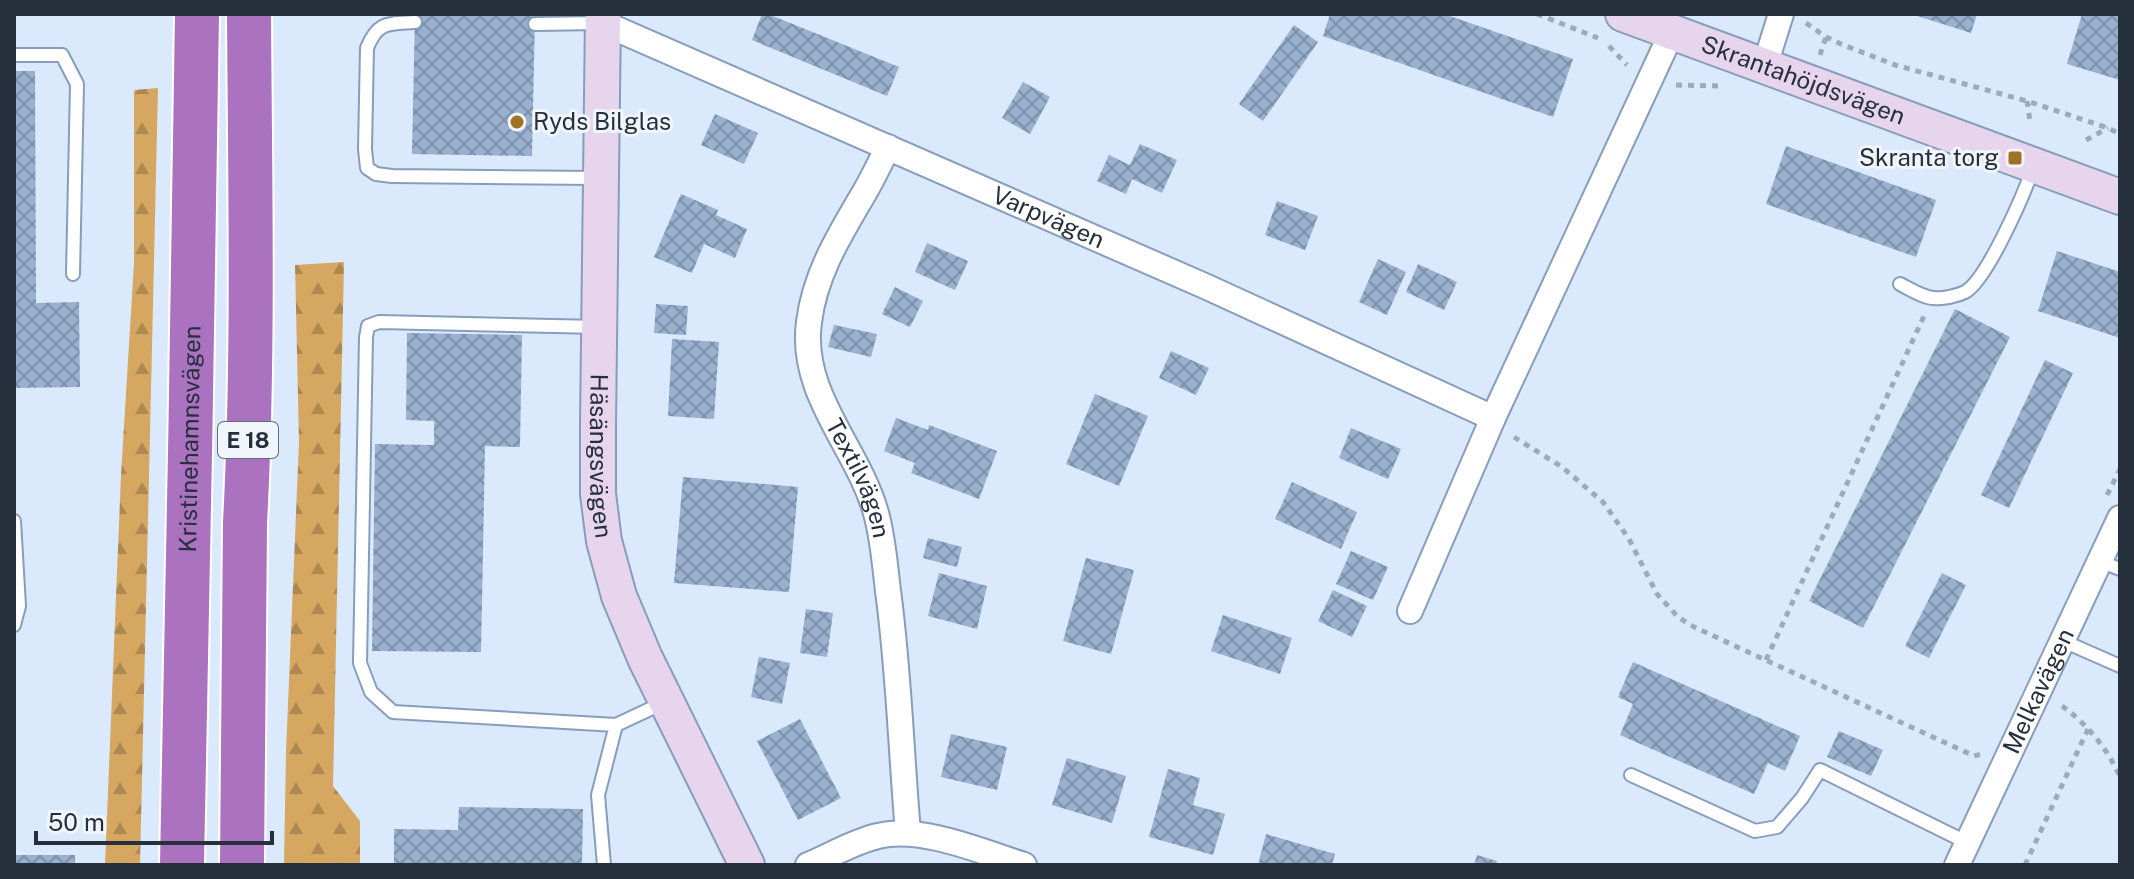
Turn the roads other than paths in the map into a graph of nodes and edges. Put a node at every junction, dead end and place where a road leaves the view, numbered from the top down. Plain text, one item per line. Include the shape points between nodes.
1 (197, 14) edge
2 (249, 14) edge
3 (1623, 14) edge
4 (1781, 14) edge
5 (603, 18) edge
6 (415, 22) dead end
7 (535, 24) dead end
8 (1672, 32) junction
9 (14, 55) edge
10 (1765, 65) junction
11 (888, 147) junction
12 (2035, 165) junction
13 (601, 178) junction
14 (2120, 197) edge
15 (73, 274) dead end
16 (1900, 284) dead end
17 (599, 327) junction
18 (1493, 418) junction
19 (2120, 518) edge
20 (14, 521) edge
21 (2110, 565) edge
22 (1410, 611) dead end
23 (14, 625) edge
24 (2063, 641) junction
25 (2120, 666) edge
26 (667, 701) junction
27 (616, 725) junction
28 (1631, 775) dead end
29 (908, 832) junction
30 (1968, 843) junction
31 (182, 865) edge
32 (242, 865) edge
33 (604, 865) edge
34 (747, 865) edge
35 (808, 865) edge
36 (1024, 865) edge
37 (1957, 865) edge

1 - 31 highway, Kristinehamnsvägen / E 18
2 - 32 highway, E 18 via 251,265
3 - 8 street, Skrantahöjdsvägen
4 - 10 street
5 - 7 lane
5 - 11 street, Varpvägen
5 - 13 street, Häsängsvägen
6 - 13 lane via 384,24 367,48 367,168 392,176
8 - 10 street, Skrantahöjdsvägen
8 - 18 street
9 - 15 lane via 62,55 77,84
10 - 12 street, Skrantahöjdsvägen
11 - 18 street, Varpvägen
11 - 29 street, Textilvägen via 817,282 809,363 876,513 895,640
12 - 14 street, Skrantahöjdsvägen
12 - 16 lane via 1989,264 1967,291 1932,298
13 - 17 street, Häsängsvägen
17 - 26 street, Häsängsvägen via 598,494 604,541 619,596
17 - 27 lane via 379,322 368,326 360,663 371,692 393,712
18 - 22 street
19 - 21 street, Melkavägen
20 - 23 lane via 19,606
21 - 24 street, Melkavägen
24 - 25 lane
24 - 30 street, Melkavägen
26 - 27 lane
26 - 34 street, Häsängsvägen
27 - 33 lane via 598,795
28 - 30 lane via 1755,831 1777,827 1820,770
29 - 35 street via 877,836
29 - 36 street
30 - 37 street, Melkavägen

